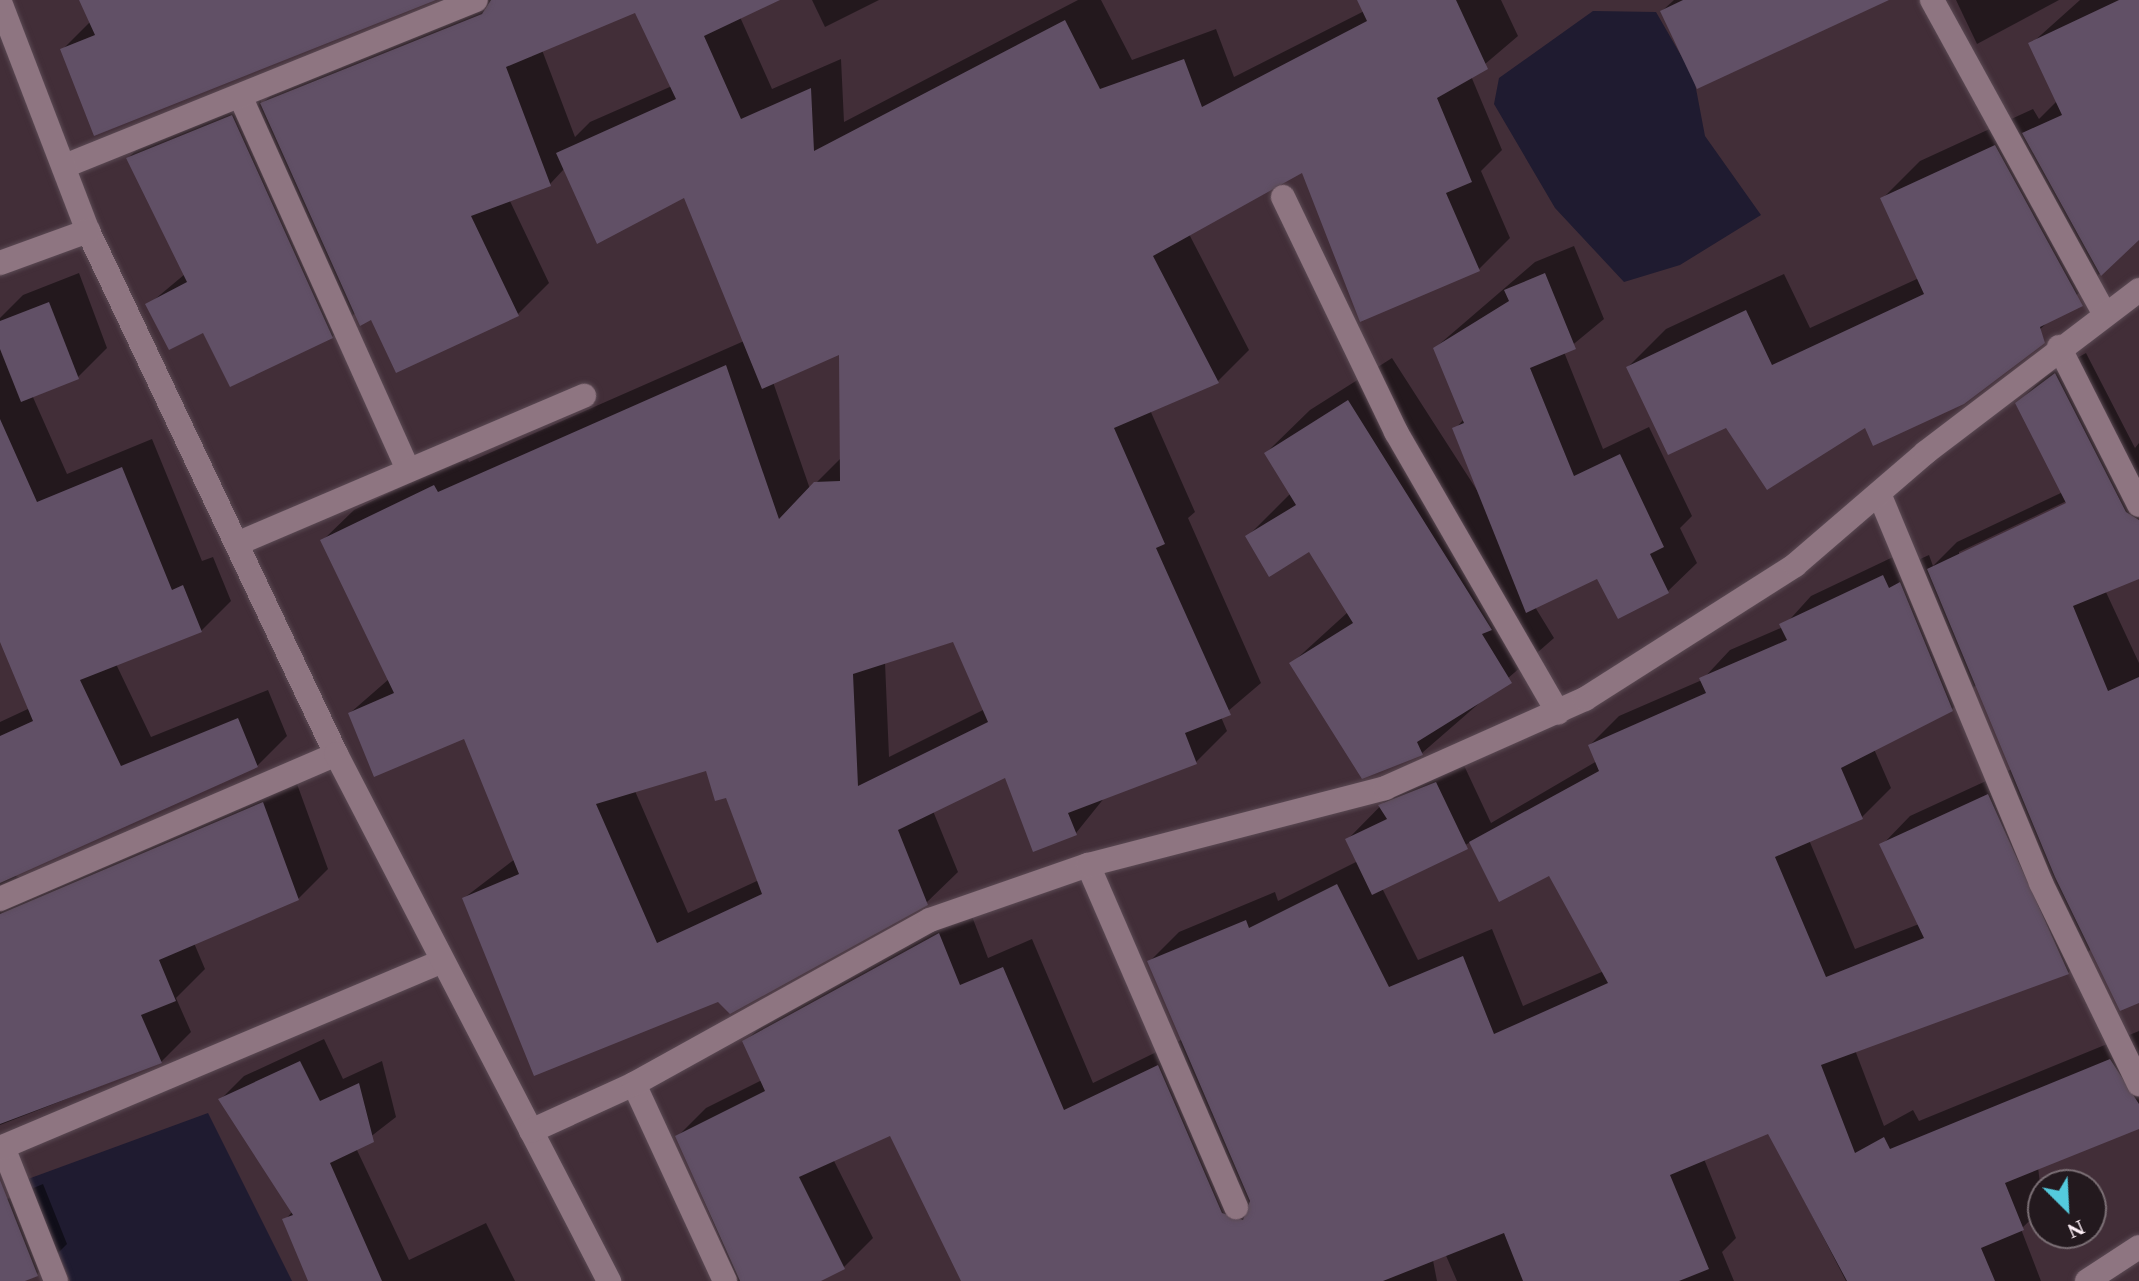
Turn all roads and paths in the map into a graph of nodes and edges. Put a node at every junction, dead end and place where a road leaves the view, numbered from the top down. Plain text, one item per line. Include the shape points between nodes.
1 (476, 0) edge
2 (1932, 0) edge
3 (0, 2) edge
4 (241, 98) junction
5 (65, 166) junction
6 (1283, 197) dead end
7 (88, 231) junction
8 (0, 263) edge
9 (2139, 290) edge
10 (2104, 313) junction
11 (2059, 347) junction
12 (584, 396) dead end
13 (407, 467) junction
14 (1880, 496) junction
15 (2139, 505) edge
16 (241, 542) junction
17 (1558, 713) junction
18 (336, 754) junction
19 (1088, 865) junction
20 (0, 899) edge
21 (438, 963) junction
22 (634, 1084) junction
23 (2139, 1084) edge
24 (531, 1131) junction
25 (1, 1147) edge
26 (1236, 1207) dead end
27 (2139, 1247) edge
28 (56, 1281) edge
29 (609, 1281) edge
30 (725, 1281) edge
31 (2087, 1281) edge

1 - 4 street
2 - 10 street
3 - 5 street
4 - 5 street
4 - 13 street
5 - 7 street
6 - 17 street via 1396,432
7 - 8 street
7 - 16 street
9 - 10 street
10 - 11 street
11 - 14 street
11 - 15 street
12 - 13 street
13 - 16 street
14 - 17 street via 1685,640
14 - 23 street via 2041,883
16 - 18 street
17 - 19 street via 1385,788
18 - 20 street
18 - 21 street
19 - 22 street via 930,920
19 - 26 street
21 - 24 street
21 - 25 street
22 - 24 street
22 - 30 street
24 - 29 street
25 - 28 street
27 - 31 street

